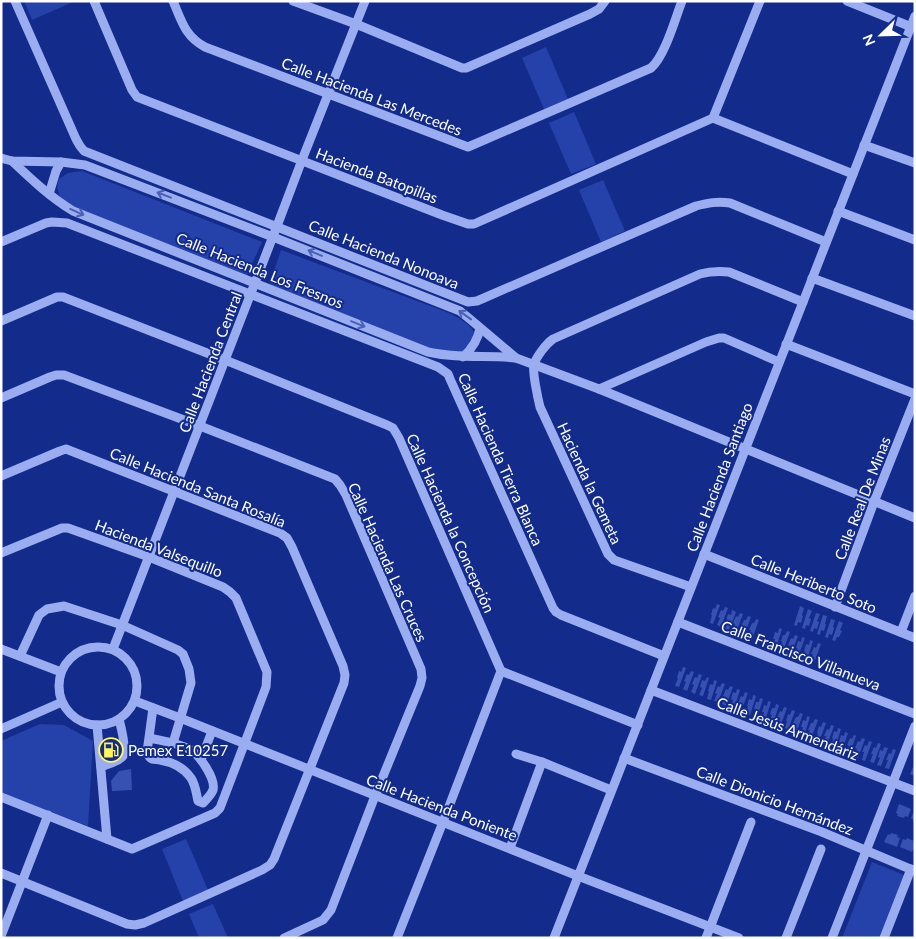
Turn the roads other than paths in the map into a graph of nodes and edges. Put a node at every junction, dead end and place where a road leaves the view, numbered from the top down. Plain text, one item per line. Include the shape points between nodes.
1 (15, 1) edge
2 (94, 1) edge
3 (173, 1) edge
4 (293, 1) edge
5 (364, 1) edge
6 (605, 1) edge
7 (682, 1) edge
8 (760, 1) edge
9 (847, 1) edge
10 (915, 16) edge
11 (356, 24) junction
12 (913, 27) edge
13 (329, 94) junction
14 (713, 118) junction
15 (864, 145) junction
16 (1, 158) edge
17 (302, 160) junction
18 (12, 161) junction
19 (62, 162) junction
20 (915, 163) edge
21 (853, 174) junction
22 (49, 194) junction
23 (838, 211) junction
24 (277, 226) junction
25 (273, 236) junction
26 (915, 240) edge
27 (1, 242) edge
28 (826, 242) junction
29 (812, 278) junction
30 (255, 283) junction
31 (251, 294) junction
32 (803, 302) junction
33 (915, 316) edge
34 (1, 321) edge
35 (480, 328) junction
36 (786, 344) junction
37 (463, 357) junction
38 (516, 358) junction
39 (225, 360) junction
40 (779, 362) junction
41 (534, 365) junction
42 (599, 389) junction
43 (915, 394) edge
44 (1, 398) edge
45 (915, 399) edge
46 (200, 426) junction
47 (745, 448) junction
48 (1, 476) edge
49 (174, 492) junction
50 (874, 502) junction
51 (915, 518) edge
52 (1, 553) edge
53 (704, 554) junction
54 (149, 557) junction
55 (691, 587) junction
56 (915, 596) edge
57 (835, 607) junction
58 (678, 622) junction
59 (122, 626) junction
60 (901, 632) junction
61 (915, 638) edge
62 (1, 649) edge
63 (113, 649) junction
64 (20, 656) junction
65 (664, 656) junction
66 (501, 671) junction
67 (61, 672) junction
68 (651, 690) junction
69 (135, 701) junction
70 (62, 702) junction
71 (153, 708) junction
72 (915, 714) edge
73 (180, 718) junction
74 (119, 719) junction
75 (97, 725) junction
76 (638, 725) junction
77 (915, 726) edge
78 (1, 729) edge
79 (212, 731) junction
80 (149, 738) junction
81 (173, 743) junction
82 (244, 744) junction
83 (516, 754) dead end
84 (624, 758) junction
85 (201, 760) junction
86 (542, 762) junction
87 (101, 767) junction
88 (310, 769) junction
89 (893, 782) junction
90 (611, 790) junction
91 (213, 791) junction
92 (915, 791) edge
93 (225, 795) junction
94 (375, 796) junction
95 (1, 797) edge
96 (48, 815) junction
97 (443, 822) junction
98 (751, 822) dead end
99 (107, 839) junction
100 (510, 848) junction
101 (821, 849) dead end
102 (867, 850) junction
103 (913, 870) edge
104 (1, 873) edge
105 (578, 876) junction
106 (23, 881) junction
107 (710, 926) junction
108 (1, 936) edge
109 (284, 938) edge
110 (397, 938) edge
111 (554, 938) edge
112 (706, 938) edge
113 (739, 938) edge
114 (786, 938) edge
115 (832, 938) edge
116 (884, 938) edge

1 - 24 street, Calle Hacienda Nonoava via 84,151
2 - 17 street, Hacienda Batopillas via 137,97
3 - 13 street, Calle Hacienda Las Mercedes via 196,42
4 - 11 street
5 - 11 street, Calle Hacienda Central
6 - 11 street via 600,9 590,14 466,68
7 - 13 street, Calle Hacienda Las Mercedes via 662,54 652,68 471,146 465,147
8 - 14 street
9 - 12 street
10 - 12 street, Calle Hacienda Santiago
11 - 13 street, Calle Hacienda Central
12 - 15 street, Calle Hacienda Santiago
13 - 17 street, Calle Hacienda Central
14 - 17 street, Hacienda Batopillas via 474,224 442,215
14 - 21 street
15 - 20 street
15 - 21 street, Calle Hacienda Santiago
16 - 18 street, Calle Hacienda Los Fresnos
17 - 24 street, Calle Hacienda Central
18 - 19 street, Calle Hacienda Los Fresnos
18 - 22 street, Calle Hacienda Los Fresnos
19 - 22 street
25 -> 19 street, Calle Hacienda Los Fresnos via 85,165
21 - 23 street, Calle Hacienda Santiago
22 -> 30 street, Calle Hacienda Los Fresnos via 73,211
23 - 26 street
23 - 28 street, Calle Hacienda Santiago
24 - 25 street, Calle Hacienda Central
24 - 28 street, Calle Hacienda Nonoava via 468,302 712,202 730,203
25 - 30 street, Calle Hacienda Central
35 -> 25 street, Calle Hacienda Los Fresnos via 460,311
27 - 31 street, Calle Hacienda Tierra Blanca via 46,223 67,223
28 - 29 street, Calle Hacienda Santiago
29 - 32 street, Calle Hacienda Santiago
29 - 33 street
30 - 31 street, Calle Hacienda Central
30 -> 37 street, Calle Hacienda Los Fresnos via 428,352
31 - 39 street, Calle Hacienda Central
31 - 65 street, Calle Hacienda Tierra Blanca via 438,367 448,374 556,612
32 - 36 street, Calle Hacienda Santiago
32 - 41 street via 729,272 700,274 553,340
34 - 39 street, Calle Hacienda la Concepción via 63,297
35 - 37 street via 477,341
35 - 38 street, Calle Hacienda Los Fresnos
36 - 40 street, Calle Hacienda Santiago
36 - 43 street
37 - 38 street, Calle Hacienda Los Fresnos
38 - 41 street, Calle Hacienda Los Fresnos
39 - 46 street, Calle Hacienda Central
39 - 66 street, Calle Hacienda la Concepción via 393,428
40 - 42 street via 719,338
40 - 47 street, Calle Hacienda Santiago
41 - 42 street, Calle Hacienda Los Fresnos
41 - 55 street, Hacienda la Gemeta via 540,407 608,554 614,560
42 - 47 street, Calle Hacienda Los Fresnos
44 - 46 street, Calle Hacienda Las Cruces via 50,377 64,375
45 - 50 street, Calle Real De Minas
46 - 49 street, Calle Hacienda Central
46 - 94 street, Calle Hacienda Las Cruces via 335,479 346,495 421,669 422,678
47 - 50 street, Calle Hacienda Los Fresnos
47 - 53 street, Calle Hacienda Santiago
48 - 49 street, Calle Hacienda Santa Rosalía via 66,449
49 - 54 street, Calle Hacienda Central
49 - 88 street, Calle Hacienda Santa Rosalía via 280,532 292,547 345,675
50 - 51 street, Calle Hacienda Los Fresnos
50 - 57 street, Calle Real De Minas
52 - 54 street, Hacienda Valsequillo via 68,528
53 - 55 street, Calle Hacienda Santiago
53 - 57 street, Calle Heriberto Soto
54 - 59 street, Calle Hacienda Central
54 - 82 street, Hacienda Valsequillo via 223,587 236,598 268,677
55 - 58 street, Calle Hacienda Santiago
56 - 60 street
57 - 60 street, Calle Heriberto Soto
58 - 65 street, Calle Hacienda Santiago
58 - 72 street, Calle Francisco Villanueva
59 - 63 street, Calle Hacienda Central
59 - 64 street via 64,606 47,609 39,615
59 - 73 street via 183,654 191,682
60 - 61 street, Calle Heriberto Soto
62 - 64 street
63 - 67 street via 101,646 77,652
63 - 69 street via 126,658 134,670 138,686
64 - 67 street
65 - 68 street, Calle Hacienda Santiago
66 - 76 street
66 - 97 street
67 - 70 street
68 - 76 street, Calle Hacienda Santiago
68 - 89 street, Calle Jesús Armendáriz
69 - 71 street, Calle Hacienda Poniente
69 - 74 street
70 - 75 street via 76,719
70 - 78 street
71 - 73 street, Calle Hacienda Poniente
71 - 80 street
73 - 79 street, Calle Hacienda Poniente
73 - 81 street
74 - 75 street
74 - 87 street via 125,750 123,756
75 - 87 street
76 - 84 street, Calle Hacienda Santiago
77 - 89 street
79 - 82 street, Calle Hacienda Poniente
79 - 85 street
80 - 81 street
80 - 91 street via 149,756 184,770 196,787 198,802 204,802
81 - 85 street via 191,750
82 - 88 street, Calle Hacienda Poniente
82 - 93 street, Hacienda Valsequillo
83 - 86 street
84 - 90 street, Calle Hacienda Santiago
84 - 102 street, Calle Dionicio Hernández
85 - 91 street via 211,776
86 - 90 street
86 - 100 street
87 - 99 street
88 - 94 street, Calle Hacienda Poniente
88 - 106 street, Calle Hacienda Santa Rosalía via 270,865 144,923 127,924
89 - 92 street, Calle Jesús Armendáriz
89 - 102 street
90 - 105 street, Calle Hacienda Santiago
91 - 93 street
93 - 99 street, Hacienda Valsequillo via 220,808 214,813 136,848
94 - 97 street, Calle Hacienda Poniente
94 - 109 street, Calle Hacienda Las Cruces via 331,910 323,920
95 - 96 street, Hacienda Valsequillo
96 - 99 street, Hacienda Valsequillo
96 - 106 street
97 - 100 street, Calle Hacienda Poniente
97 - 110 street
98 - 107 street
100 - 105 street, Calle Hacienda Poniente
101 - 114 street
102 - 103 street, Calle Dionicio Hernández
102 - 115 street
103 - 116 street
104 - 106 street, Calle Hacienda Santa Rosalía
105 - 107 street, Calle Hacienda Poniente
105 - 111 street, Calle Hacienda Santiago
106 - 108 street
107 - 112 street
107 - 113 street, Calle Hacienda Poniente

